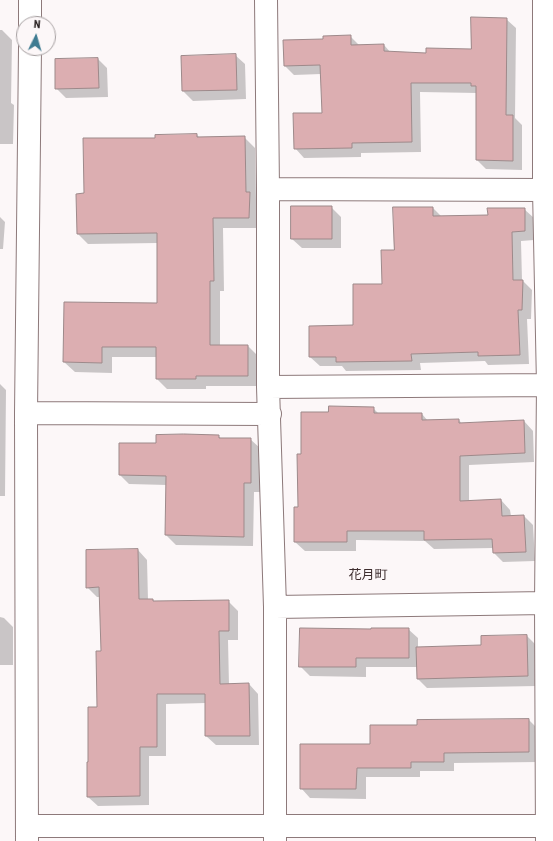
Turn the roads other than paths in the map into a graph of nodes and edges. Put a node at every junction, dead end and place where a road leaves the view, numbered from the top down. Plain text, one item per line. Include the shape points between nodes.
1 (30, 0) edge
2 (266, 0) edge
3 (544, 0) edge
4 (30, 16) edge
5 (30, 56) edge
6 (268, 189) junction
7 (544, 190) junction
8 (548, 385) junction
9 (268, 387) junction
10 (26, 413) junction
11 (270, 414) junction
12 (546, 603) junction
13 (275, 607) junction
14 (27, 833) edge
15 (275, 833) edge
16 (547, 833) edge

1 - 4 street
2 - 6 street
3 - 7 street
5 - 10 street
6 - 7 street
6 - 9 street
7 - 8 street
8 - 9 street
8 - 12 street
9 - 11 street
10 - 11 street
10 - 14 street
11 - 13 street
12 - 13 street
12 - 16 street
13 - 15 street
14 - 15 street
15 - 16 street

